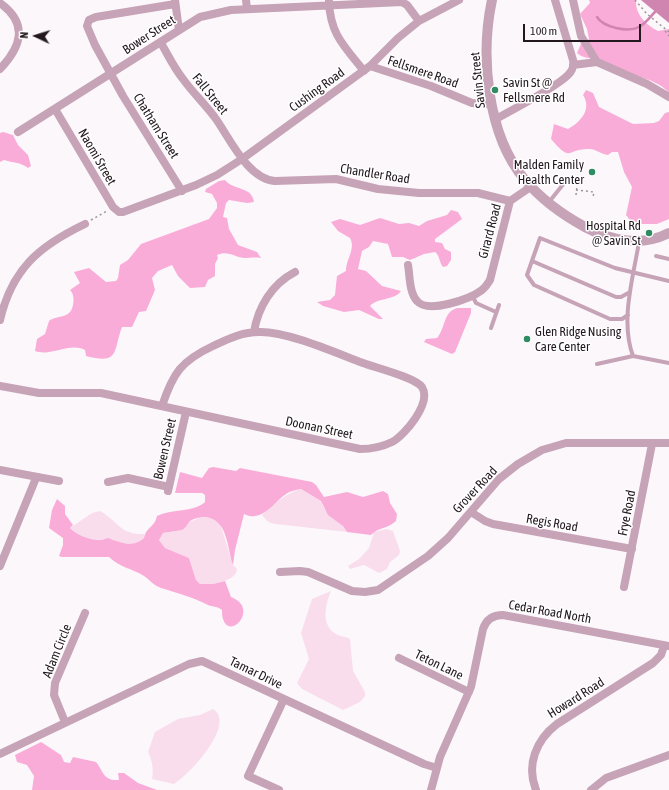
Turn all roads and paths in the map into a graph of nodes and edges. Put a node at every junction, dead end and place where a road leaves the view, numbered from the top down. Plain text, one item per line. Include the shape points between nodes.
1 (246, 0) edge
2 (459, 0) edge
3 (492, 0) edge
4 (555, 0) edge
5 (573, 0) edge
6 (635, 0) edge
7 (386, 1) edge
8 (175, 2) edge
9 (329, 2) edge
10 (0, 3) edge
11 (246, 10) junction
12 (419, 21) junction
13 (179, 30) junction
14 (665, 30) junction
15 (669, 32) edge
16 (669, 36) edge
17 (161, 42) junction
18 (597, 62) junction
19 (573, 65) junction
20 (367, 68) junction
21 (0, 69) edge
22 (112, 74) junction
23 (669, 97) edge
24 (491, 104) junction
25 (55, 109) junction
26 (496, 119) junction
27 (18, 132) dead end
28 (242, 158) junction
29 (565, 182) dead end
30 (532, 186) junction
31 (577, 186) dead end
32 (576, 190) junction
33 (182, 191) junction
34 (576, 195) dead end
35 (593, 197) dead end
36 (510, 201) junction
37 (549, 202) junction
38 (113, 207) junction
39 (85, 224) joint
40 (669, 233) edge
41 (639, 241) junction
42 (656, 256) dead end
43 (669, 259) edge
44 (532, 261) junction
45 (408, 265) dead end
46 (295, 272) dead end
47 (634, 274) junction
48 (669, 281) edge
49 (630, 292) junction
50 (471, 295) junction
51 (3, 296) edge
52 (499, 305) dead end
53 (496, 312) junction
54 (628, 316) junction
55 (0, 320) edge
56 (491, 328) dead end
57 (254, 332) junction
58 (633, 356) junction
59 (669, 363) edge
60 (597, 364) dead end
61 (0, 386) edge
62 (162, 406) junction
63 (186, 412) junction
64 (652, 444) junction
65 (669, 444) edge
66 (0, 470) edge
67 (36, 478) junction
68 (59, 481) dead end
69 (108, 482) dead end
70 (471, 512) junction
71 (3, 549) edge
72 (632, 549) junction
73 (0, 566) edge
74 (280, 572) dead end
75 (624, 588) dead end
76 (85, 613) dead end
77 (667, 646) edge
78 (399, 658) dead end
79 (469, 692) junction
80 (284, 699) junction
81 (65, 722) junction
82 (0, 754) edge
83 (669, 755) edge
84 (437, 768) junction
85 (279, 790) edge
86 (431, 790) edge
87 (536, 790) edge
88 (591, 790) edge

1 - 11 street
2 - 12 street, Cushing Road
3 - 24 street, Savin Street via 487,42
4 - 19 street
5 - 18 street via 581,36
6 - 14 path
7 - 9 street, Bower Street
7 - 12 street, Bower Street via 405,3
8 - 13 street
8 - 22 street, Chatham Street via 96,17 88,22 87,30
9 - 11 street, Bower Street
9 - 20 street via 330,21 336,36
10 - 21 street via 15,17 19,34 16,49
11 - 13 street, Bower Street via 200,16
12 - 20 street, Cushing Road
13 - 17 street, Bower Street
14 - 15 path
14 - 16 path
17 - 22 street, Bower Street
17 - 28 street, Fall Street via 183,80 215,118
18 - 19 street
18 - 23 street via 635,78
19 - 26 street via 568,76
20 - 24 street, Fellsmere Road via 431,86 472,103
20 - 28 street, Cushing Road
22 - 25 street, Bower Street
22 - 33 street, Chatham Street
24 - 26 street, Savin Street
25 - 27 street, Bower Street
25 - 38 street, Naomi Street
26 - 30 street, Savin Street via 508,154
28 - 33 street, Cushing Road via 217,175
28 - 36 street, Chandler Road via 258,174 271,181 336,179 378,190 478,193
29 - 37 lane
30 - 36 street, Girard Road
30 - 37 street, Savin Street
31 - 32 path
32 - 34 path
32 - 35 path via 594,192
33 - 38 street via 123,212
36 - 50 street, Girard Road via 493,269 485,287
37 - 41 street, Savin Street via 571,219 598,234
38 - 39 path
39 - 51 street via 58,236 37,252
40 - 41 street, Savin Street
41 - 47 lane
42 - 43 lane
44 - 47 lane via 540,238
44 - 49 lane via 616,297
44 - 54 lane via 527,275 534,285 610,319
45 - 50 street, Girard Road via 413,295 417,302 423,305 437,307
46 - 57 street via 277,283 262,306
47 - 48 lane
47 - 49 lane
49 - 54 lane
50 - 53 lane via 476,303
51 - 55 street
52 - 53 lane
53 - 56 lane
54 - 58 lane via 629,345
57 - 62 street via 226,340 185,364 173,377
57 - 63 street, Doonan Street via 274,334 311,344 418,384 424,396 415,420 405,432 391,442 378,447 360,449
58 - 59 lane
58 - 60 lane
61 - 62 street, Doonan Street via 39,393 101,393
62 - 63 street, Doonan Street
63 - 69 street, Bowen Street via 169,489 128,478
64 - 65 street, Grover Road
64 - 70 street, Grover Road via 566,443 548,448 518,464 502,477
64 - 72 street, Frye Road
66 - 67 street
67 - 68 street
67 - 71 street
70 - 72 street, Regis Road via 493,524
70 - 74 street, Grover Road via 438,547 381,589 352,591 308,572
71 - 73 street
72 - 75 street, Frye Road
76 - 81 street, Adam Circle via 55,683 54,695
77 - 79 street, Cedar Road North via 557,624 497,616 488,620 484,628
77 - 87 street, Howard Road via 653,663 545,734 532,763
78 - 79 street, Teton Lane
79 - 84 street, Cedar Road North
80 - 81 street, Tamar Drive via 210,663 197,661
80 - 84 street, Tamar Drive
80 - 85 street via 248,776
81 - 82 street, Tamar Drive
83 - 88 street via 606,778
84 - 86 street, Cedar Road North

